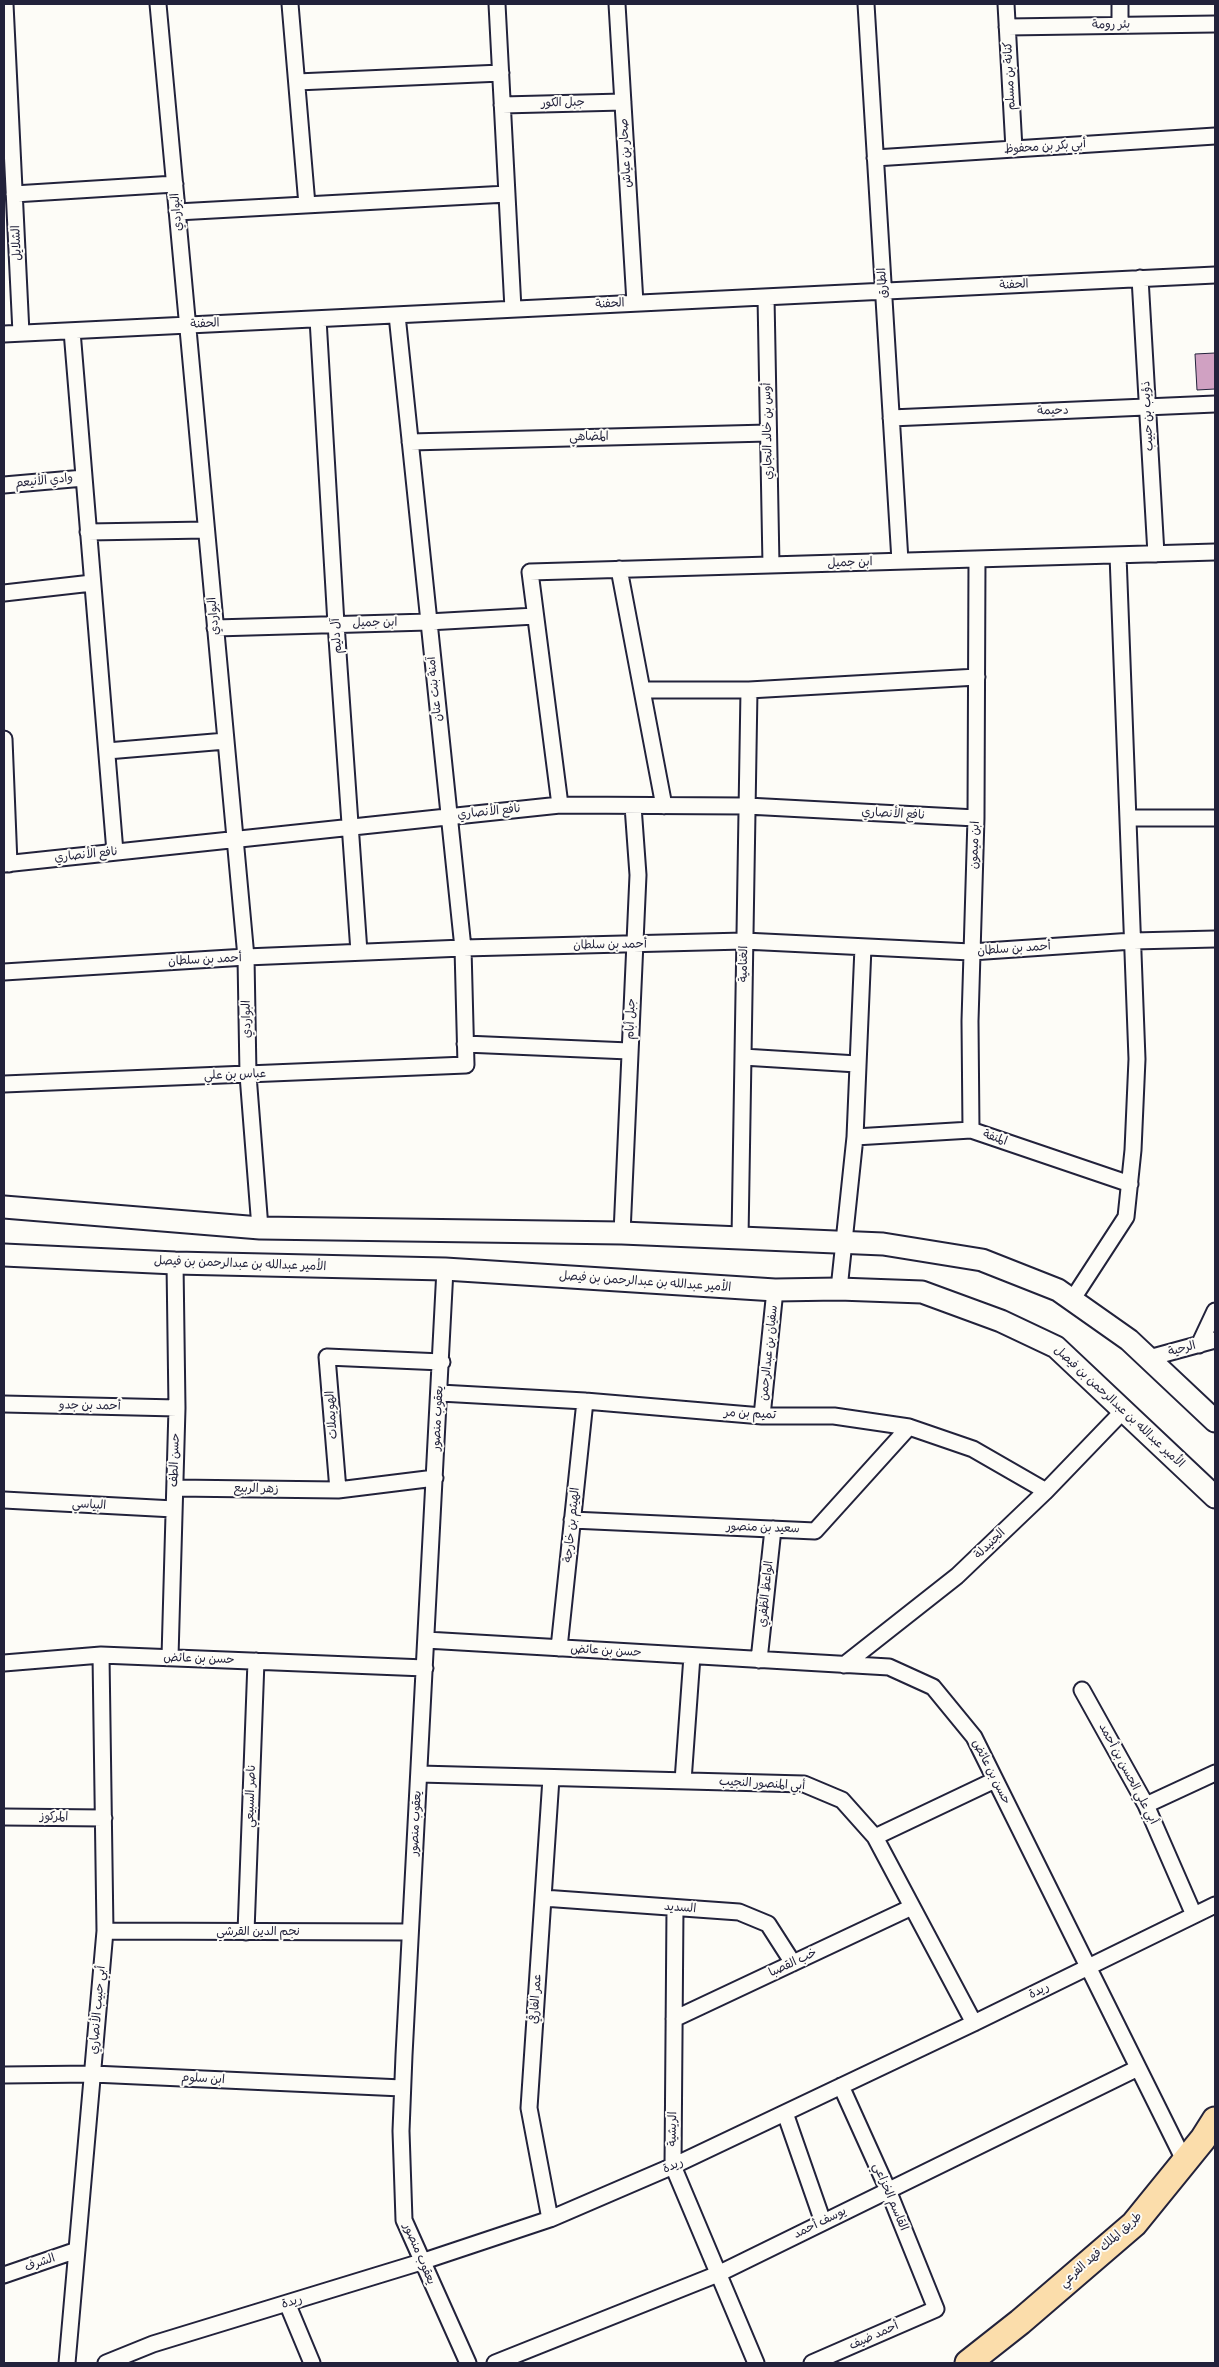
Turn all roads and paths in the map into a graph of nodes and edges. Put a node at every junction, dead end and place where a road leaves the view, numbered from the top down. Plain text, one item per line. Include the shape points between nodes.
1 (5, 4) edge
2 (158, 4) edge
3 (290, 4) edge
4 (497, 4) edge
5 (617, 4) edge
6 (866, 4) edge
7 (1006, 4) edge
8 (1120, 4) edge
9 (1215, 24) edge
10 (1120, 25) junction
11 (1007, 27) junction
12 (500, 73) junction
13 (297, 82) junction
14 (623, 102) junction
15 (502, 105) junction
16 (1215, 136) edge
17 (1014, 149) junction
18 (876, 158) junction
19 (175, 184) junction
20 (14, 194) junction
21 (507, 194) junction
22 (307, 205) junction
23 (177, 212) junction
24 (1215, 275) edge
25 (1140, 278) junction
26 (883, 291) junction
27 (766, 296) junction
28 (635, 303) junction
29 (513, 309) junction
30 (397, 315) junction
31 (318, 319) junction
32 (188, 325) junction
33 (72, 330) junction
34 (21, 333) junction
35 (4, 334) edge
36 (1215, 404) edge
37 (1148, 407) junction
38 (891, 418) junction
39 (768, 433) junction
40 (410, 442) junction
41 (84, 478) junction
42 (4, 485) edge
43 (206, 530) junction
44 (88, 532) junction
45 (1215, 552) edge
46 (1156, 554) junction
47 (1118, 555) junction
48 (977, 559) junction
49 (900, 561) junction
50 (771, 565) junction
51 (619, 569) junction
52 (92, 582) junction
53 (4, 593) edge
54 (535, 616) junction
55 (428, 622) junction
56 (336, 624) junction
57 (215, 628) junction
58 (977, 677) junction
59 (642, 690) junction
60 (749, 690) junction
61 (4, 739) edge
62 (226, 741) junction
63 (107, 751) junction
64 (560, 805) junction
65 (633, 806) junction
66 (664, 806) junction
67 (747, 806) junction
68 (449, 817) junction
69 (976, 818) junction
70 (1128, 818) junction
71 (1215, 818) edge
72 (350, 827) junction
73 (235, 840) junction
74 (115, 852) junction
75 (6, 864) edge
76 (1215, 939) edge
77 (744, 941) junction
78 (1133, 941) junction
79 (634, 945) junction
80 (863, 947) junction
81 (463, 948) junction
82 (359, 952) junction
83 (971, 952) junction
84 (246, 957) junction
85 (4, 972) edge
86 (465, 1044) junction
87 (629, 1051) junction
88 (742, 1057) junction
89 (858, 1064) junction
90 (466, 1065) joint
91 (248, 1074) junction
92 (4, 1084) edge
93 (971, 1130) junction
94 (854, 1136) junction
95 (1130, 1184) junction
96 (4, 1207) edge
97 (260, 1228) junction
98 (622, 1233) junction
99 (740, 1238) junction
100 (844, 1242) junction
101 (4, 1255) edge
102 (175, 1263) junction
103 (445, 1269) junction
104 (839, 1289) junction
105 (775, 1290) junction
106 (1072, 1300) junction
107 (1215, 1311) edge
108 (1215, 1340) edge
109 (1199, 1345) junction
110 (1148, 1358) junction
111 (442, 1362) junction
112 (440, 1393) junction
113 (585, 1401) junction
114 (4, 1404) edge
115 (177, 1408) junction
116 (1124, 1410) junction
117 (762, 1416) junction
118 (1215, 1421) edge
119 (909, 1427) junction
120 (435, 1478) junction
121 (174, 1488) junction
122 (338, 1490) junction
123 (1046, 1490) junction
124 (1215, 1497) edge
125 (4, 1500) edge
126 (174, 1509) junction
127 (572, 1520) junction
128 (773, 1529) junction
129 (426, 1640) junction
130 (559, 1648) junction
131 (101, 1655) junction
132 (692, 1656) junction
133 (170, 1658) junction
134 (759, 1660) junction
135 (256, 1661) junction
136 (4, 1663) edge
137 (844, 1664) junction
138 (425, 1668) junction
139 (1082, 1690) dead end
140 (1215, 1773) edge
141 (419, 1774) junction
142 (551, 1778) junction
143 (995, 1780) junction
144 (683, 1781) junction
145 (1146, 1805) junction
146 (4, 1817) edge
147 (104, 1818) junction
148 (875, 1837) junction
149 (543, 1898) junction
150 (1215, 1905) edge
151 (912, 1907) junction
152 (675, 1908) junction
153 (1194, 1915) junction
154 (106, 1931) junction
155 (246, 1932) junction
156 (410, 1932) junction
157 (793, 1963) junction
158 (1087, 1966) junction
159 (674, 2019) junction
160 (974, 2023) junction
161 (1138, 2068) junction
162 (93, 2074) junction
163 (4, 2075) edge
164 (841, 2086) junction
165 (402, 2088) junction
166 (785, 2113) junction
167 (1215, 2120) edge
168 (1185, 2162) junction
169 (672, 2166) junction
170 (888, 2190) junction
171 (550, 2219) junction
172 (823, 2222) junction
173 (77, 2250) junction
174 (421, 2262) junction
175 (718, 2274) junction
176 (4, 2275) edge
177 (287, 2303) junction
178 (936, 2309) joint
179 (67, 2363) edge
180 (106, 2363) edge
181 (312, 2363) edge
182 (468, 2363) edge
183 (495, 2363) edge
184 (756, 2363) edge
185 (812, 2363) edge
186 (968, 2363) edge

1 - 20 street, الشلايل
2 - 19 street, البواردي
3 - 13 street
4 - 12 street
5 - 14 street, صحار بن عياش
6 - 18 street, الطارق
7 - 11 street, كنانة بن مسلم
8 - 10 street
9 - 10 street, بئر رومة
10 - 11 street, بئر رومة
11 - 17 street, كنانة بن مسلم
12 - 13 street
12 - 15 street
13 - 22 street
14 - 15 street, جبل الكور
14 - 28 street, صحار بن عياش
15 - 21 street
16 - 17 street, أبي بكر بن محفوظ
17 - 18 street, أبي بكر بن محفوظ
18 - 26 street, الطارق
19 - 20 street
19 - 23 street, البواردي
20 - 34 street, الشلايل
21 - 22 street
21 - 29 street
22 - 23 street
23 - 32 street, البواردي
24 - 25 street, الحفنة
25 - 26 street, الحفنة
25 - 37 street, ذؤيب بن حبيب
26 - 27 street, الحفنة
26 - 38 street, الطارق
27 - 28 street, الحفنة
27 - 39 street, أوس بن خالد النجاري
28 - 29 street, الحفنة
29 - 30 street, الحفنة
30 - 31 street, الحفنة
30 - 40 street, آمنة بنت عنان
31 - 32 street, الحفنة
31 - 56 street, آل دليم
32 - 33 street, الحفنة
32 - 43 street, البواردي
33 - 34 street, الحفنة
33 - 41 street
34 - 35 street, الحفنة
36 - 37 street, دحيمة
37 - 38 street, دحيمة
37 - 46 street, ذؤيب بن حبيب
38 - 49 street, الطارق
39 - 40 street, المضاهي
39 - 50 street, أوس بن خالد النجاري
40 - 55 street, آمنة بنت عنان
41 - 42 street, وادي الأنيعم
41 - 44 street
43 - 44 street
43 - 57 street, البواردي
44 - 52 street
45 - 46 street, ابن جميل
46 - 47 street, ابن جميل
47 - 48 street, ابن جميل
47 - 70 street
48 - 49 street, ابن جميل
48 - 58 street, ابن ميمون
49 - 50 street, ابن جميل
50 - 51 street, ابن جميل
51 - 54 street, ابن جميل via 530,572
51 - 59 street
52 - 53 street
52 - 63 street
54 - 55 street, ابن جميل
54 - 64 street, ابن جميل
55 - 56 street, ابن جميل
55 - 68 street, آمنة بنت عنان
56 - 57 street, ابن جميل
56 - 72 street, آل دليم
57 - 62 street, البواردي
58 - 60 street
58 - 69 street, ابن ميمون
59 - 60 street
59 - 66 street
60 - 67 street, الغنامية
61 - 75 street
62 - 63 street
62 - 73 street, البواردي
63 - 74 street
64 - 65 street, نافع الأنصاري
64 - 68 street, نافع الأنصاري
65 - 66 street, نافع الأنصاري
65 - 79 street, جبل أبام via 638,874
66 - 67 street, نافع الأنصاري
67 - 69 street, نافع الأنصاري
67 - 77 street, الغنامية
68 - 72 street, نافع الأنصاري
68 - 81 street, آمنة بنت عنان
69 - 83 street, ابن ميمون
70 - 71 street
70 - 78 street
72 - 73 street, نافع الأنصاري
72 - 82 street, آل دليم
73 - 74 street, نافع الأنصاري
73 - 84 street, البواردي
74 - 75 street, نافع الأنصاري
76 - 78 street, أحمد بن سلطان
77 - 79 street, أحمد بن سلطان
77 - 80 street, أحمد بن سلطان
77 - 88 street, الغنامية
78 - 83 street, أحمد بن سلطان
78 - 95 street via 1137,1059
79 - 81 street, أحمد بن سلطان
79 - 87 street, جبل أبام
80 - 83 street, أحمد بن سلطان
80 - 89 street
81 - 82 street, أحمد بن سلطان
81 - 86 street, آمنة بنت عنان
82 - 84 street, أحمد بن سلطان
83 - 93 street, ابن ميمون
84 - 85 street, أحمد بن سلطان
84 - 91 street, البواردي
86 - 87 street
86 - 90 street, آمنة بنت عنان
87 - 98 street, جبل أبام
88 - 89 street
88 - 99 street, الغنامية
89 - 94 street
90 - 91 street, عباس بن علي
91 - 92 street, عباس بن علي
91 - 97 street, البواردي
93 - 94 street, المنفة
93 - 95 street, المنفة
94 - 100 street
95 - 106 street via 1126,1217
96 - 97 main road
97 - 98 main road
98 - 99 main road
99 - 100 main road
100 - 104 street
100 - 106 main road via 883,1244 982,1260 1058,1290
101 - 102 main road, الأمير عبدالله بن عبدالرحمن بن فيصل
102 - 103 main road, الأمير عبدالله بن عبدالرحمن بن فيصل
102 - 115 street, حسن الطف
103 - 105 main road, الأمير عبدالله بن عبدالرحمن بن فيصل
103 - 111 street, يعقوب منصور
104 - 105 main road, الأمير عبدالله بن عبدالرحمن بن فيصل
104 - 116 main road, الأمير عبدالله بن عبدالرحمن بن فيصل via 922,1292 1000,1320 1056,1347
105 - 117 street, سفيان بن عبدالرحمن
106 - 110 main road via 1129,1340
107 - 109 street
108 - 109 street, الرحية
109 - 110 street, الرحية
110 - 118 main road
111 - 112 street, يعقوب منصور
111 - 122 street, الهويملات via 328,1357
112 - 113 street, تميم بن مر
112 - 120 street, يعقوب منصور
113 - 117 street, تميم بن مر
113 - 127 street, الهيثم بن خارجة
114 - 115 street, أحمد بن جدو
115 - 121 street, حسن الطف
116 - 123 street, الجنيدلة
116 - 124 main road, الأمير عبدالله بن عبدالرحمن بن فيصل
117 - 119 street, تميم بن مر via 834,1416
119 - 123 street, تميم بن مر via 973,1449
119 - 128 street, سعيد بن منصور via 815,1531
120 - 122 street
120 - 129 street, يعقوب منصور
121 - 122 street, زهر الربيع
121 - 126 street, حسن الطف
123 - 137 street, الجنيدلة via 957,1576
125 - 126 street, البياسي
126 - 133 street, حسن الطف
127 - 128 street, سعيد بن منصور
127 - 130 street, الهيثم بن خارجة
128 - 134 street, الواعظ الظفري
129 - 130 street, حسن بن عائض
129 - 138 street, يعقوب منصور
130 - 132 street, حسن بن عائض
131 - 133 street, حسن بن عائض
131 - 136 street, حسن بن عائض
131 - 147 street, أبي حبيب الأنصاري
132 - 134 street, حسن بن عائض
132 - 144 street
133 - 135 street, حسن بن عائض
134 - 137 street, حسن بن عائض
135 - 138 street, حسن بن عائض
135 - 155 street, ناصر السبيعي
137 - 143 street, حسن بن عائض via 889,1667 933,1687 974,1737
138 - 141 street, يعقوب منصور
139 - 145 street, أبي علي الحسن بن أحمد
140 - 145 street
141 - 142 street, أبي المنصور النجيب
141 - 156 street, يعقوب منصور
142 - 144 street, أبي المنصور النجيب
142 - 149 street, عمر الفارقي
143 - 148 street
143 - 158 street, حسن بن عائض
144 - 148 street, أبي المنصور النجيب via 804,1784 842,1800
145 - 153 street, أبي علي الحسن بن أحمد
146 - 147 street, المركوز
147 - 154 street, أبي حبيب الأنصاري
148 - 151 street, أبي المنصور النجيب
149 - 152 street, السديد
149 - 171 street, عمر الفارقي via 529,2108
150 - 153 street, ريدة
151 - 157 street, خب القصبا
151 - 160 street, أبي المنصور النجيب
152 - 157 street, السديد via 739,1912 768,1924
152 - 159 street, الريشية
153 - 158 street, ريدة
154 - 155 street, نجم الدين القرشي
154 - 162 street, أبي حبيب الأنصاري
155 - 156 street, نجم الدين القرشي
156 - 165 street, يعقوب منصور
157 - 159 street, خب القصبا
158 - 160 street, ريدة
158 - 161 street, حسن بن عائض
159 - 169 street, الريشية
160 - 164 street, ريدة
161 - 168 street, حسن بن عائض
161 - 170 street, يوسف أحمد
162 - 163 street, ابن سلوم
162 - 165 street, ابن سلوم
162 - 173 street, أبي حبيب الأنصاري
164 - 166 street, ريدة
164 - 170 street, القاسم الخزاعي
165 - 174 street, يعقوب منصور via 404,2220
166 - 169 street, ريدة
166 - 172 street
167 - 168 main road, طريق الملك فهد الفرعي
168 - 186 main road, طريق الملك فهد الفرعي via 1134,2224
169 - 171 street, ريدة
169 - 175 street, الريشية
170 - 172 street, يوسف أحمد
170 - 178 street, القاسم الخزاعي
171 - 174 street, ريدة
172 - 175 street, يوسف أحمد
173 - 176 street, الشرف
173 - 179 street, أبي حبيب الأنصاري
174 - 177 street, ريدة
174 - 182 street, يعقوب منصور
175 - 183 street, يوسف أحمد
175 - 184 street, الريشية
177 - 180 street, ريدة via 153,2344
177 - 181 street
178 - 185 street, أحمد ضيف

